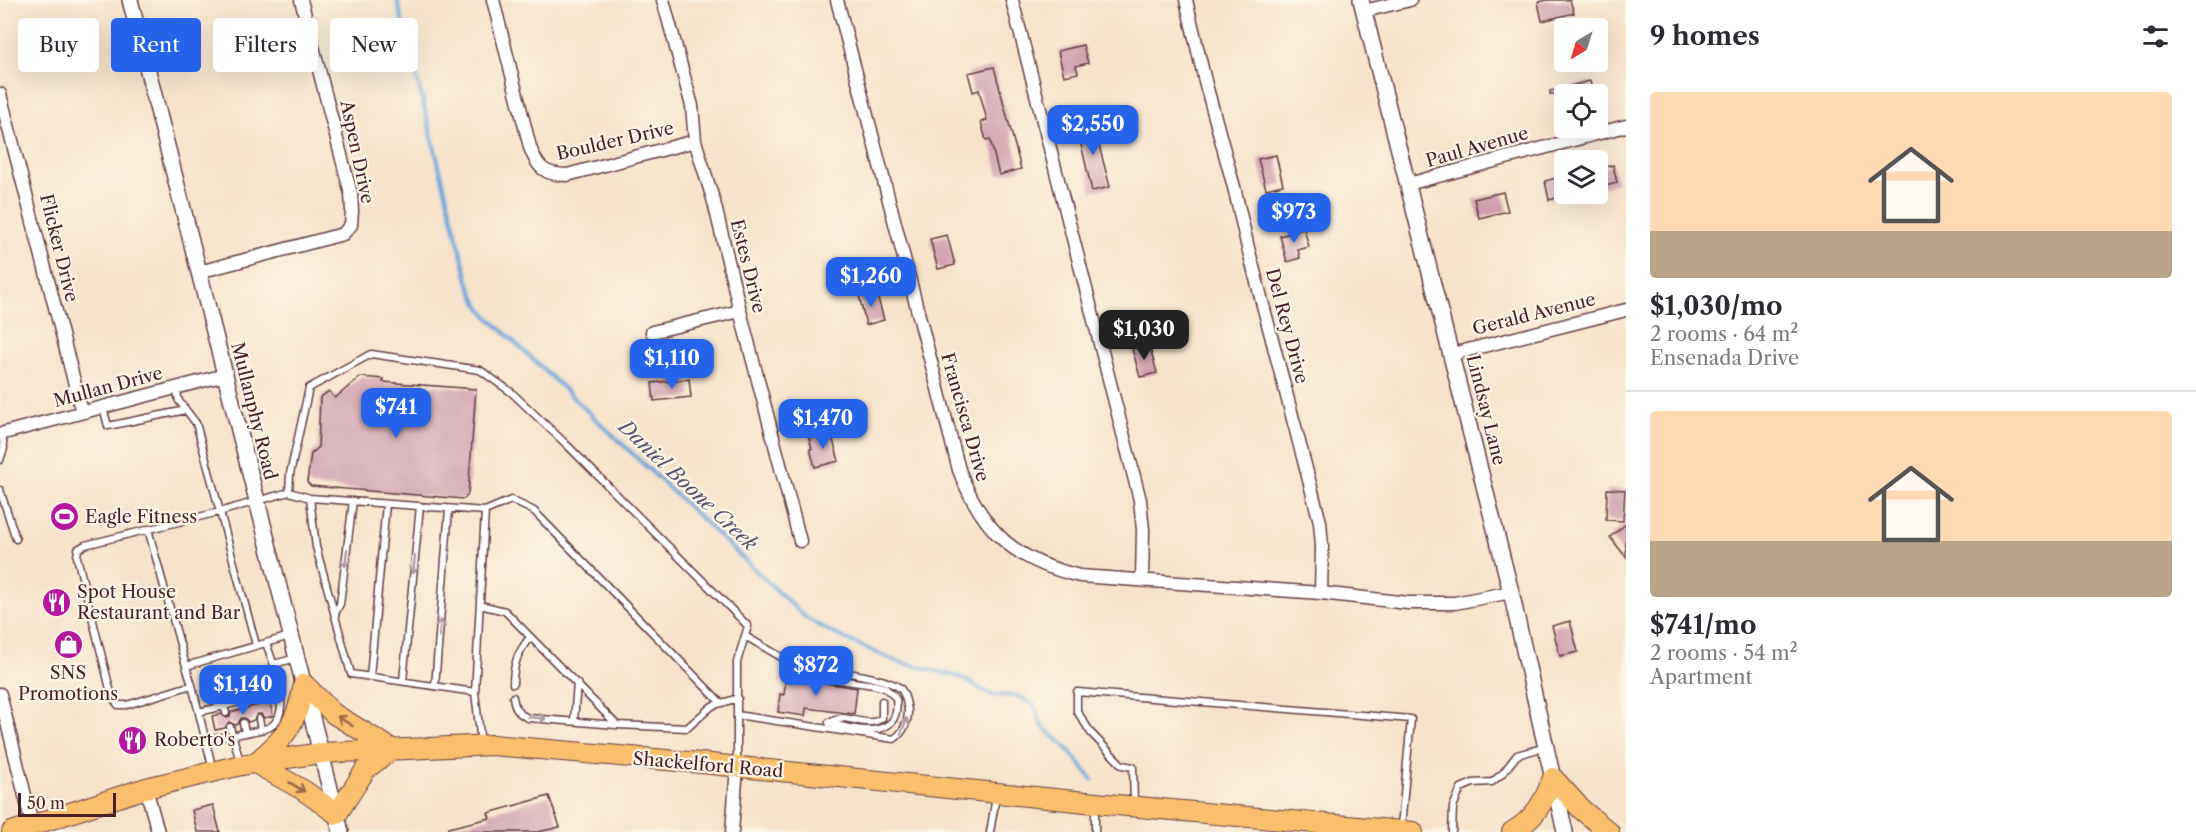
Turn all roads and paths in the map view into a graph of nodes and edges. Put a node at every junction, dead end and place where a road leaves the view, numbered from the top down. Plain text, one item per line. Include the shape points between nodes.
1 (130, 0) edge
2 (301, 0) edge
3 (493, 0) edge
4 (663, 0) edge
5 (837, 0) edge
6 (1012, 0) edge
7 (1186, 0) edge
8 (1410, 0) edge
9 (1362, 5) edge
10 (0, 94) edge
11 (1626, 126) edge
12 (695, 141) junction
13 (1408, 184) junction
14 (199, 272) junction
15 (1626, 310) edge
16 (740, 311) junction
17 (652, 332) dead end
18 (1452, 354) junction
19 (225, 375) junction
20 (176, 388) junction
21 (103, 407) junction
22 (186, 410) junction
23 (82, 412) junction
24 (1, 434) edge
25 (0, 460) edge
26 (0, 490) edge
27 (289, 492) junction
28 (310, 498) junction
29 (353, 501) junction
30 (257, 502) junction
31 (386, 504) junction
32 (420, 507) junction
33 (449, 509) junction
34 (219, 512) junction
35 (485, 512) junction
36 (148, 529) junction
37 (16, 539) dead end
38 (800, 541) dead end
39 (1142, 580) junction
40 (1511, 592) junction
41 (1321, 593) junction
42 (480, 605) junction
43 (335, 614) junction
44 (291, 636) junction
45 (745, 636) junction
46 (531, 637) junction
47 (266, 644) junction
48 (256, 645) junction
49 (296, 658) junction
50 (273, 664) junction
51 (793, 664) junction
52 (186, 666) junction
53 (370, 677) junction
54 (403, 681) junction
55 (577, 683) junction
56 (303, 684) junction
57 (513, 684) dead end
58 (192, 685) junction
59 (874, 685) junction
60 (435, 686) junction
61 (280, 691) junction
62 (475, 692) junction
63 (0, 694) edge
64 (513, 697) dead end
65 (255, 698) junction
66 (738, 698) junction
67 (238, 702) junction
68 (722, 703) junction
69 (256, 705) dead end
70 (224, 706) junction
71 (240, 710) dead end
72 (199, 712) junction
73 (226, 713) dead end
74 (737, 716) junction
75 (259, 719) dead end
76 (574, 721) junction
77 (829, 722) junction
78 (243, 723) dead end
79 (617, 725) junction
80 (230, 727) dead end
81 (821, 728) junction
82 (261, 729) junction
83 (245, 732) junction
84 (232, 735) junction
85 (206, 740) junction
86 (481, 746) junction
87 (1547, 747) junction
88 (392, 749) junction
89 (321, 753) junction
90 (248, 764) junction
91 (737, 767) junction
92 (213, 771) junction
93 (1553, 778) junction
94 (147, 788) junction
95 (996, 793) junction
96 (1095, 803) junction
97 (1134, 806) junction
98 (339, 823) edge
99 (32, 825) junction
100 (1407, 831) edge
101 (12, 832) edge
102 (158, 832) edge
103 (732, 832) edge
104 (990, 832) edge
105 (1095, 832) edge
106 (1452, 832) edge
107 (1512, 832) edge
108 (1565, 832) edge
109 (1609, 832) edge

1 - 14 street, Mullanphy Road
2 - 14 street, Aspen Drive via 342,153 351,194 351,225 343,234
3 - 12 street, Boulder Drive via 530,147 542,169 553,175 567,175
4 - 12 street, Estes Drive via 692,106
5 - 39 street, Francisca Drive via 936,387 968,495 996,534 1033,560 1080,576
6 - 39 street via 1140,500
7 - 41 street, Del Rey Drive via 1320,522
8 - 9 street
9 - 13 street, Lindsay Lane
10 - 23 street, Flicker Drive
11 - 13 street, Paul Avenue
12 - 16 street, Estes Drive
13 - 18 street, Lindsay Lane
14 - 19 street, Mullanphy Road
15 - 18 street, Gerald Avenue
16 - 17 street
16 - 38 street, Estes Drive
18 - 40 street, Lindsay Lane
19 - 20 street, Mullan Drive
19 - 30 street, Mullanphy Road
20 - 21 street, Mullan Drive
20 - 22 lane
21 - 22 lane via 108,426
21 - 23 street, Mullan Drive
22 - 34 lane via 196,423
23 - 24 street, Mullan Drive
24 - 25 lane via 4,448
26 - 37 lane
27 - 28 lane
27 - 30 lane
27 - 45 lane via 309,388 371,354 480,370 511,392 566,444 748,626
28 - 29 lane
28 - 43 lane via 316,547
29 - 31 lane
29 -> 43 lane via 340,604
30 - 34 lane
30 - 44 street, Mullanphy Road
31 - 32 lane
31 - 53 lane
32 - 33 lane
32 -> 54 lane
33 - 35 lane
60 -> 33 lane
34 - 36 lane
34 - 48 lane
35 - 42 lane
35 - 68 lane via 511,500 534,511
36 - 52 lane
36 - 58 lane via 78,549 112,697 118,705 126,705
39 - 41 street, Francisca Drive
40 - 41 street, Francisca Drive via 1455,603 1408,603
40 - 87 street, Lindsay Lane
42 - 46 lane via 505,611
42 - 62 lane
43 - 53 lane via 351,674
44 - 47 lane
44 - 49 street, Mullanphy Road
45 - 51 lane
45 - 66 lane via 737,662
46 - 55 lane
46 - 57 lane via 520,649 513,667
47 - 48 lane
47 - 50 lane
48 - 52 lane
49 - 50 lane
49 - 56 street, Mullanphy Road
50 - 61 lane
51 - 59 lane via 806,675
81 -> 51 lane via 894,739 906,725 906,702 901,690 887,681
52 - 58 lane
53 - 54 lane
54 - 60 lane
55 - 76 lane
55 - 79 lane
88 -> 56 main road via 334,714
56 - 89 street, Mullanphy Road
56 - 90 main road via 290,728 272,749
58 - 72 lane
59 - 77 lane via 882,699 882,718 876,722 841,718
59 - 77 lane via 895,697 891,724 871,730
60 - 62 lane
61 - 65 lane
61 - 82 lane via 278,718 270,727
62 - 86 lane
63 - 99 street
64 -> 76 lane via 515,708 528,718
65 - 67 lane
65 - 69 lane
66 - 68 lane
66 - 74 lane
67 - 70 lane
67 - 71 lane
68 - 79 lane via 712,706 687,728
70 - 72 lane
70 - 73 lane
72 - 85 lane
74 - 81 lane
74 - 91 lane
75 - 82 lane
76 - 79 lane
77 - 81 lane
78 - 83 lane
80 - 84 lane
82 - 83 lane
83 - 84 lane
84 - 85 lane
84 - 90 lane
85 - 92 lane
86 - 88 main road, Shackelford Road
86 - 91 main road, Shackelford Road
87 - 93 street, Lindsay Lane
87 - 106 lane via 1517,755 1492,782 1461,788 1453,807
88 - 89 main road, Shackelford Road
88 - 98 main road via 366,769
89 - 90 main road, Shackelford Road
89 - 98 street, Mullanphy Road
90 - 92 main road, Shackelford Road
90 -> 98 main road via 303,790
91 - 95 main road, Shackelford Road
91 - 103 street
92 - 94 main road, Shackelford Road
93 - 107 main road via 1535,814
93 - 108 street, Lindsay Lane
93 - 109 main road
94 - 99 main road, Shackelford Road
94 - 102 street
95 - 96 main road, Shackelford Road
95 - 104 lane
96 - 97 main road, Shackelford Road
96 - 105 lane
97 - 100 main road, Shackelford Road
97 - 100 lane via 1133,767 1122,765 1091,733 1077,711 1077,692 1411,718
99 - 101 main road, Shackelford Road

